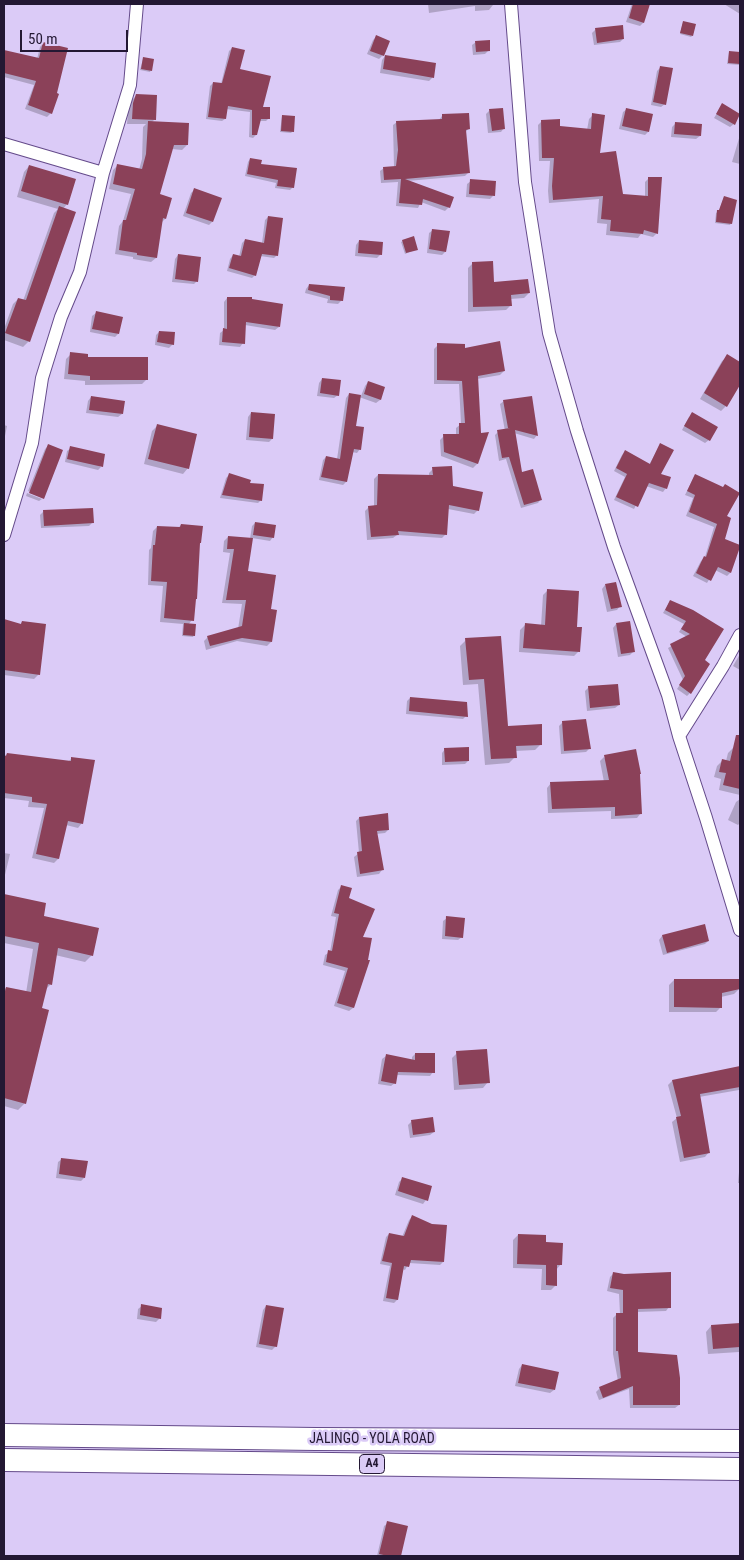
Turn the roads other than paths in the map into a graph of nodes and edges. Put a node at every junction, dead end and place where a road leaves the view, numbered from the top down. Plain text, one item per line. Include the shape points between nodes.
1 (137, 4) edge
2 (511, 4) edge
3 (4, 144) edge
4 (104, 173) junction
5 (4, 535) edge
6 (740, 635) edge
7 (679, 736) junction
8 (740, 930) edge
9 (4, 1435) edge
10 (740, 1441) edge
11 (4, 1460) edge
12 (740, 1469) edge

1 - 4 street via 130,85
2 - 7 street via 525,182 550,333 614,547 668,694
3 - 4 street
4 - 5 street via 80,272 61,317 42,378 32,443
6 - 7 street
7 - 8 street
9 - 10 highway, JALINGO - YOLA ROAD / A4
11 - 12 highway, A4

